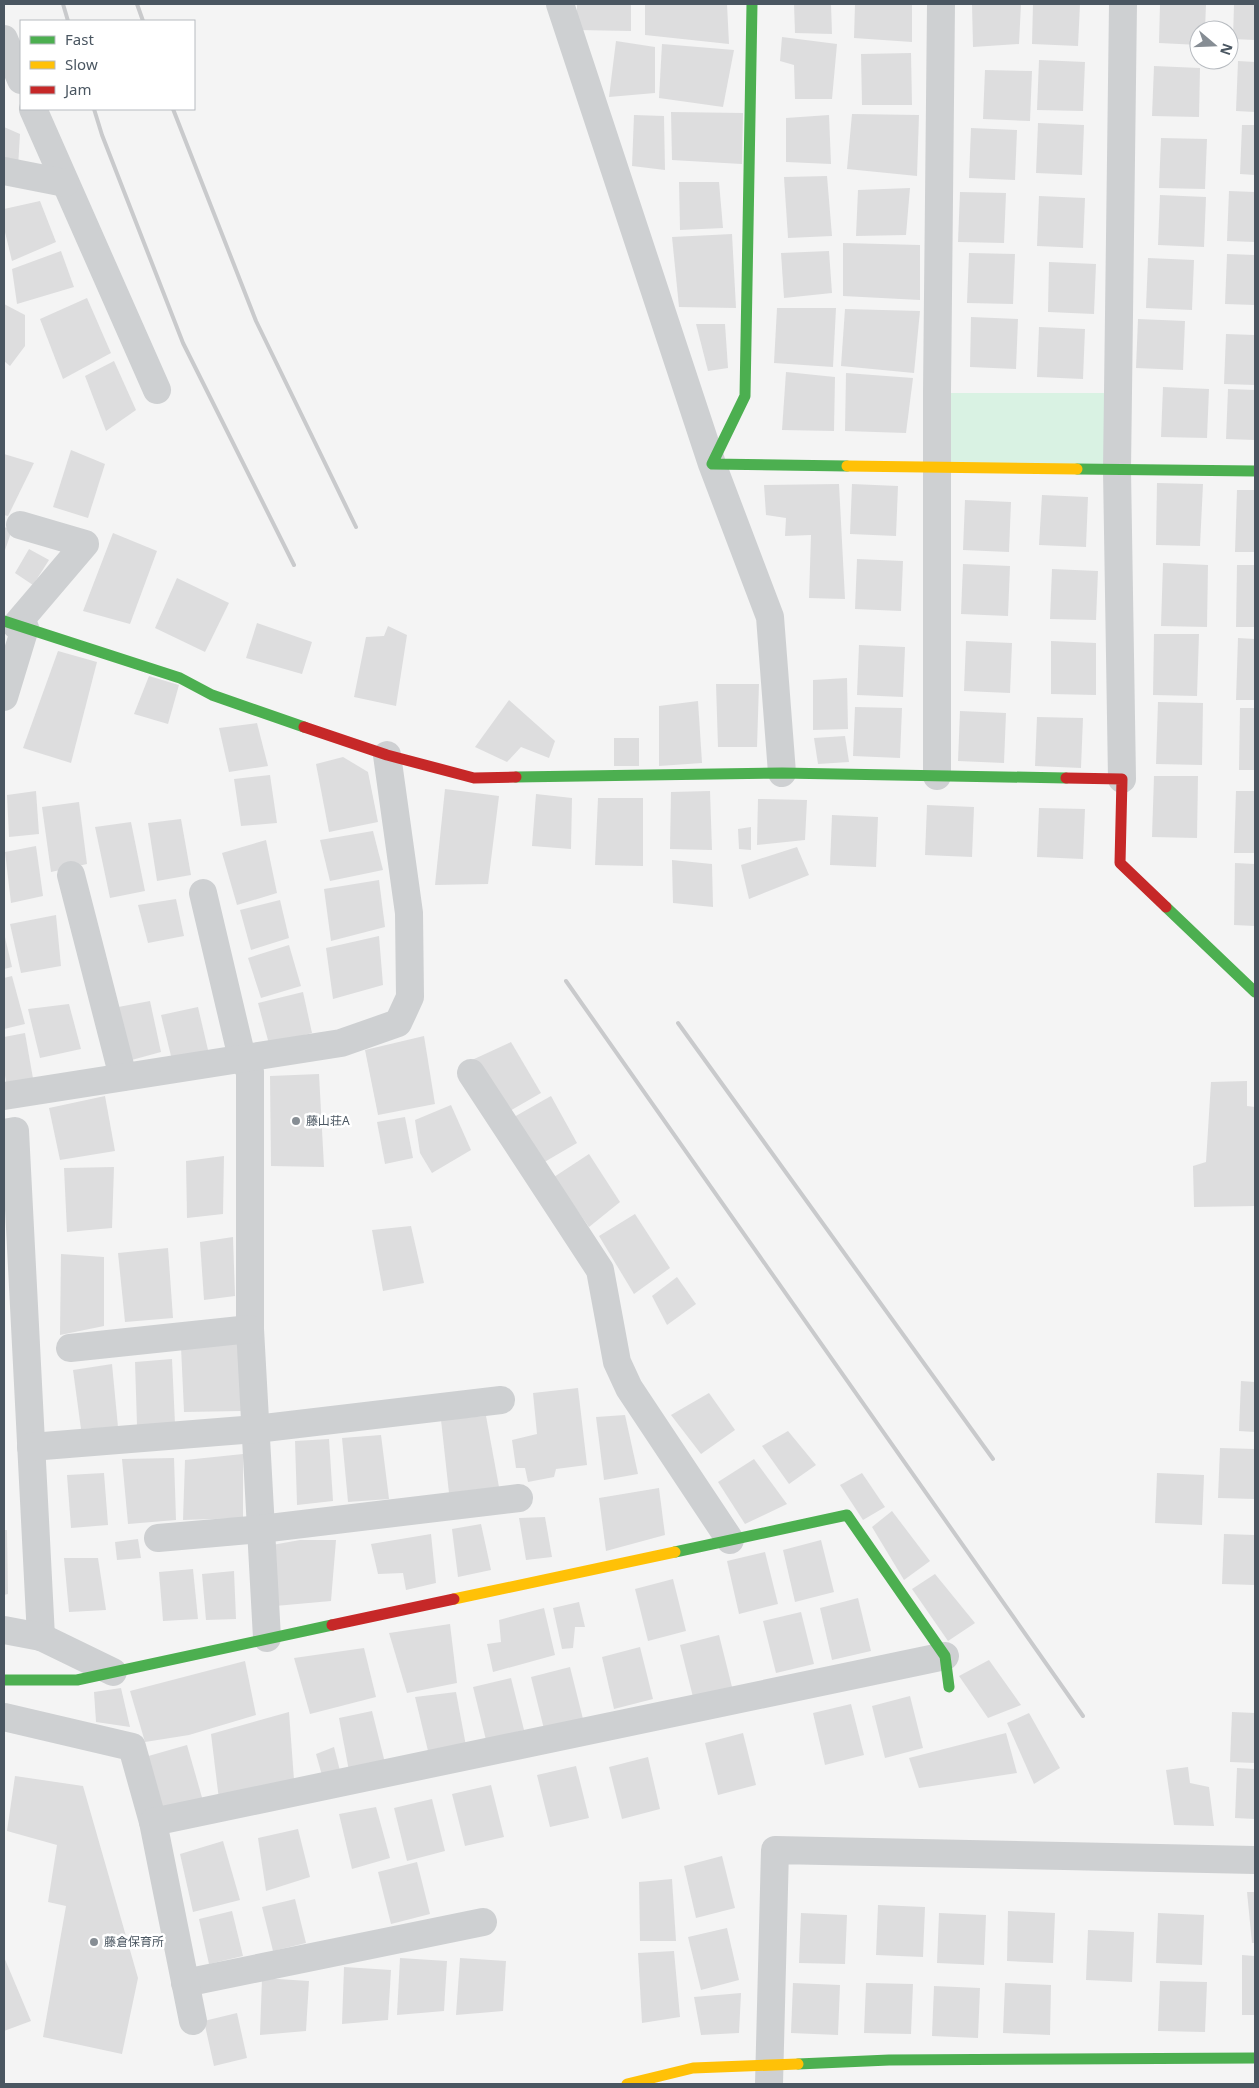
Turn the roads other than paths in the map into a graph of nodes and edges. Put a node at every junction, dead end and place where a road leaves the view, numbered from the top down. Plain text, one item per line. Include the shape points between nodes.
1 (560, 4) edge
2 (752, 4) edge
3 (941, 4) edge
4 (1123, 4) edge
5 (4, 39) edge
6 (20, 78) edge
7 (33, 110) edge
8 (4, 171) edge
9 (65, 184) junction
10 (157, 390) dead end
11 (712, 464) junction
12 (937, 468) junction
13 (1117, 470) junction
14 (1255, 471) edge
15 (20, 525) dead end
16 (15, 624) edge
17 (4, 697) edge
18 (387, 755) junction
19 (782, 773) junction
20 (937, 776) junction
21 (1122, 779) junction
22 (72, 875) dead end
23 (204, 893) dead end
24 (1255, 992) edge
25 (242, 1058) junction
26 (471, 1073) dead end
27 (123, 1077) junction
28 (4, 1096) edge
29 (4, 1133) edge
30 (250, 1329) junction
31 (70, 1348) dead end
32 (500, 1400) dead end
33 (256, 1429) junction
34 (32, 1447) junction
35 (519, 1498) dead end
36 (261, 1528) junction
37 (158, 1538) dead end
38 (730, 1540) junction
39 (4, 1630) edge
40 (42, 1637) junction
41 (267, 1638) junction
42 (945, 1656) junction
43 (113, 1672) junction
44 (4, 1680) edge
45 (949, 1686) dead end
46 (4, 1717) edge
47 (153, 1822) junction
48 (1255, 1860) edge
49 (483, 1922) dead end
50 (185, 1983) junction
51 (192, 2021) dead end
52 (1255, 2058) edge
53 (769, 2075) edge
54 (627, 2084) edge

1 - 11 street
2 - 11 street via 745,396
3 - 12 street
4 - 13 street
5 - 6 street
7 - 9 street
8 - 9 street
9 - 10 street
11 - 12 street
11 - 19 street via 770,617
12 - 13 street
12 - 20 street
13 - 14 street
13 - 21 street
15 - 16 street via 85,544
16 - 17 street
16 - 18 street via 180,678 212,695
18 - 19 street via 474,778
18 - 25 street via 409,914 410,997 398,1022 341,1043
19 - 20 street
20 - 21 street
21 - 24 street via 1120,863
22 - 27 street
23 - 25 street
25 - 27 street
25 - 30 street via 250,1071
26 - 38 street via 600,1270 617,1362 628,1388
27 - 28 street
29 - 34 street via 15,1131
30 - 31 street
30 - 33 street
32 - 33 street
33 - 34 street
33 - 36 street
34 - 40 street
35 - 36 street
36 - 37 street
36 - 41 street
38 - 41 street
38 - 42 street via 847,1515
39 - 40 street
40 - 43 street
41 - 43 street
42 - 45 street
42 - 47 street
43 - 44 street via 77,1680
46 - 47 street via 132,1747
47 - 50 street
48 - 53 street via 775,1850
49 - 50 street
50 - 51 street
52 - 53 street via 890,2060
53 - 54 street via 693,2068

